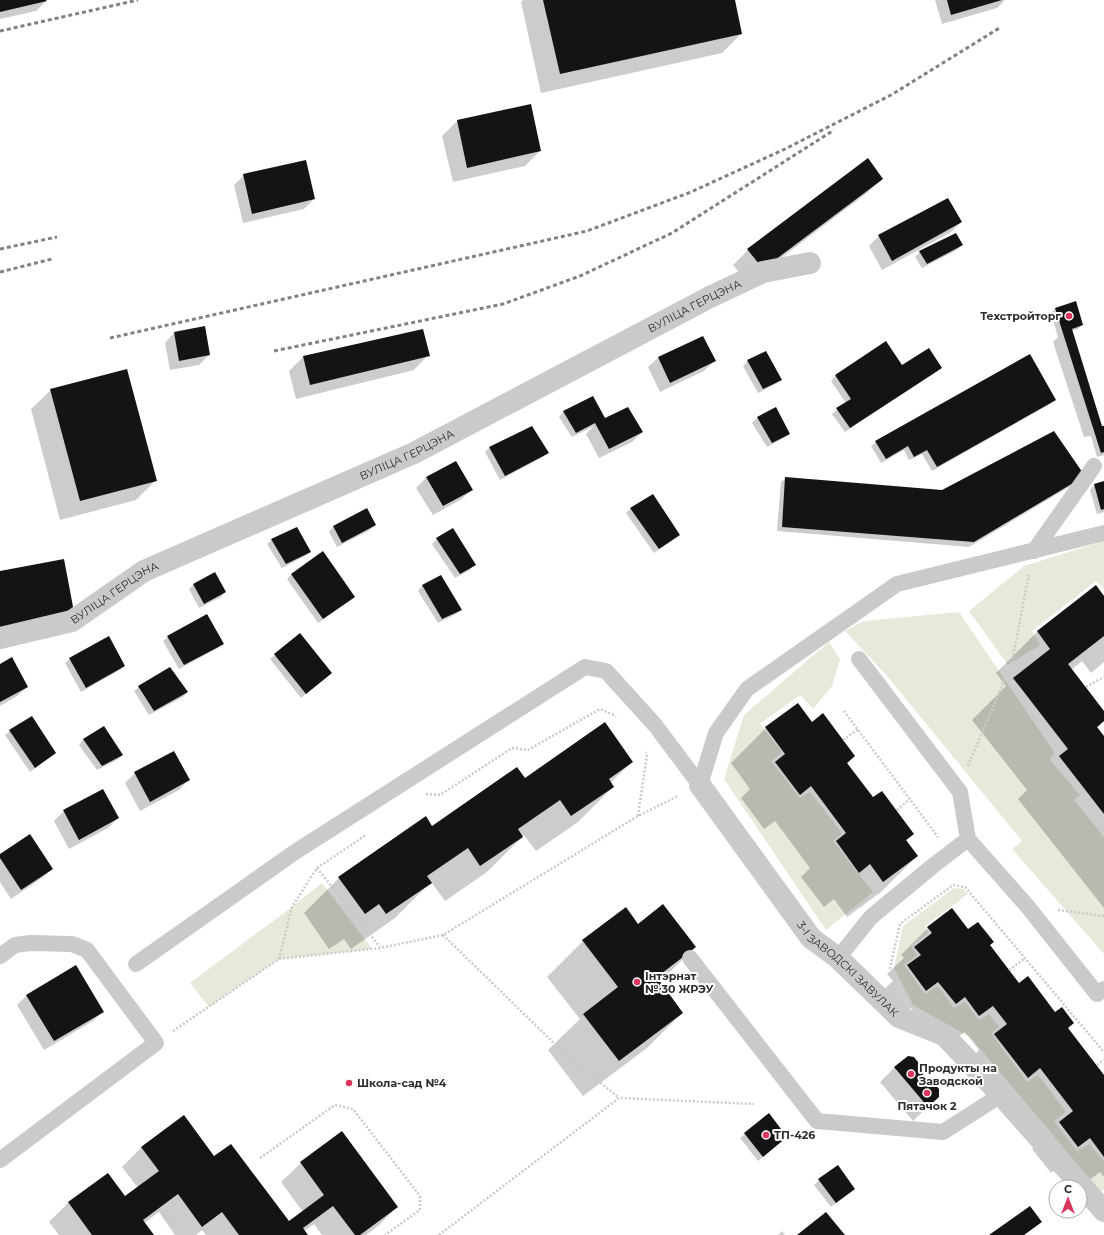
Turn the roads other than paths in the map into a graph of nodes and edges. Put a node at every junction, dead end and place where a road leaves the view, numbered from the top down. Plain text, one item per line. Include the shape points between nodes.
1 (810, 263) dead end
2 (1094, 466) dead end
3 (1104, 533) edge
4 (1034, 550) junction
5 (0, 638) edge
6 (859, 659) dead end
7 (700, 785) junction
8 (968, 839) junction
9 (0, 956) edge
10 (690, 958) dead end
11 (838, 958) junction
12 (136, 964) dead end
13 (1104, 989) edge
14 (1001, 1094) junction
15 (0, 1160) edge
16 (1104, 1211) edge

1 - 5 street, ВУЛІЦА ГЕРЦЭНА via 764,272 710,297 414,454 144,570 72,621
2 - 4 lane
3 - 4 lane
4 - 7 lane via 898,584 747,689 716,733
6 - 8 lane via 960,792
7 - 11 street, 3-І ЗАВОДСКІ ЗАВУЛАК via 811,938
7 - 12 lane via 655,725 606,671 585,667 295,852
8 - 11 lane via 872,916
8 - 13 lane via 1028,906 1097,994
9 - 15 lane via 15,945 30,943 72,944 87,950 156,1043
10 - 14 lane via 817,1121 943,1132
11 - 14 street, 3-І ЗАВОДСКІ ЗАВУЛАК via 898,1017 944,1035
14 - 16 street, 3-І ЗАВОДСКІ ЗАВУЛАК

